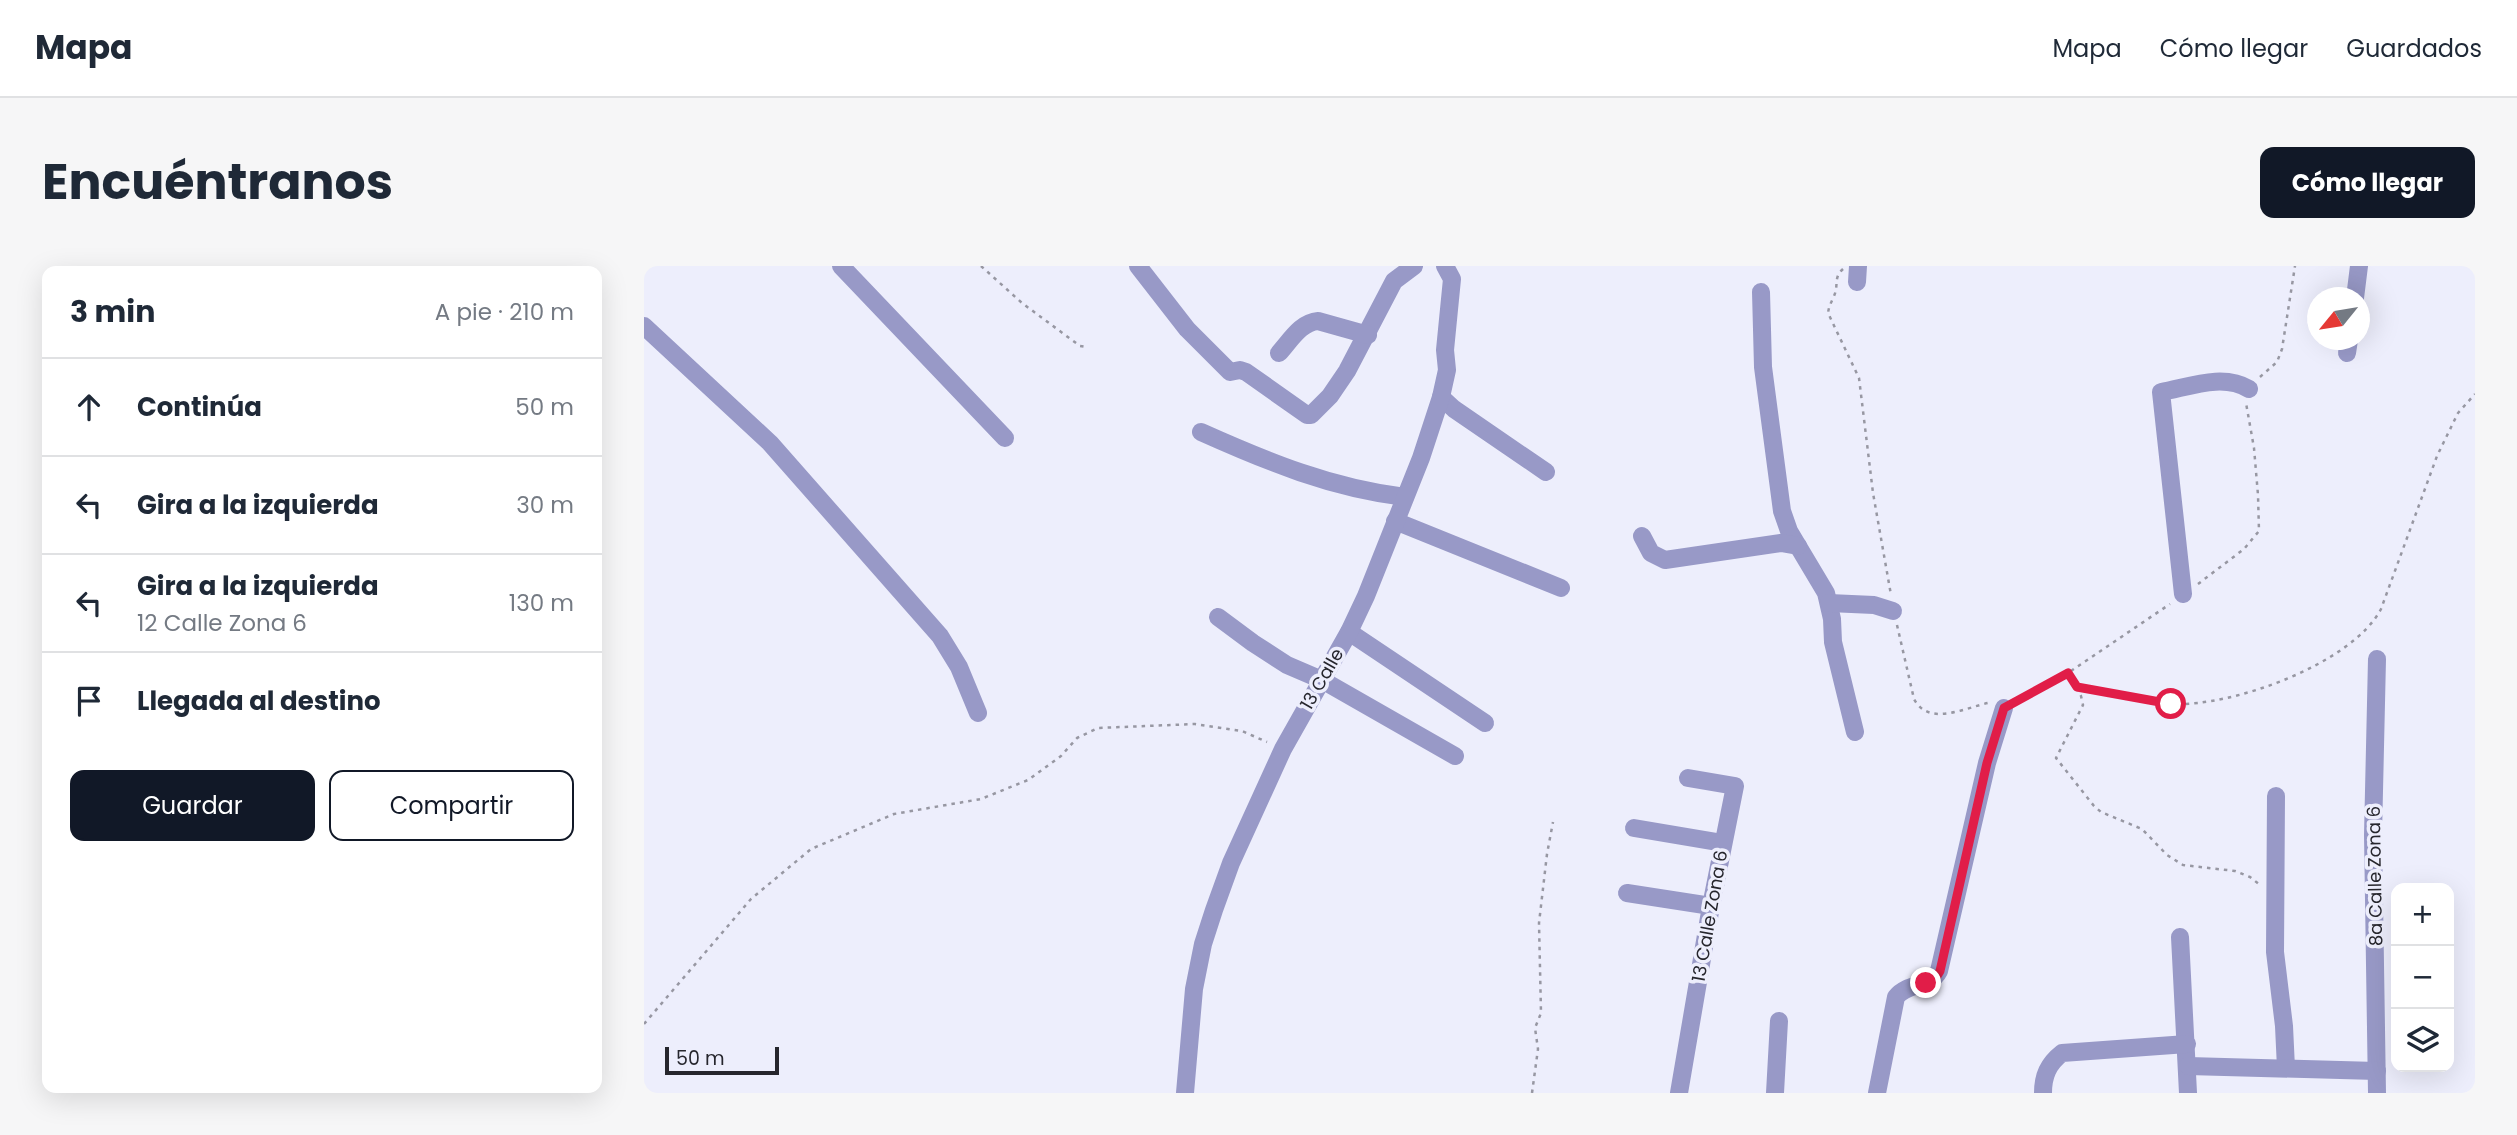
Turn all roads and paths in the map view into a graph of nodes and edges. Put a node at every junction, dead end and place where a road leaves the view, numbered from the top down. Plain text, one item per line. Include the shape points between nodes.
1 (841, 266) edge
2 (981, 266) edge
3 (1138, 266) edge
4 (1414, 266) edge
5 (1446, 266) edge
6 (2295, 266) edge
7 (2359, 266) edge
8 (1857, 274) edge
9 (2356, 287) edge
10 (1761, 292) dead end
11 (644, 326) edge
12 (1368, 335) junction
13 (1086, 347) dead end
14 (1279, 353) dead end
15 (2249, 389) junction
16 (2475, 394) edge
17 (1441, 397) junction
18 (1201, 432) dead end
19 (1005, 438) dead end
20 (1546, 472) dead end
21 (1405, 497) junction
22 (1395, 521) junction
23 (1642, 536) dead end
24 (1798, 546) junction
25 (1560, 588) dead end
26 (2183, 594) junction
27 (1829, 603) junction
28 (1893, 611) junction
29 (1218, 617) dead end
30 (1349, 632) junction
31 (2377, 659) dead end
32 (2068, 673) junction
33 (1322, 680) junction
34 (2077, 687) junction
35 (2004, 708) junction
36 (978, 713) dead end
37 (1485, 723) dead end
38 (1855, 732) dead end
39 (1283, 750) junction
40 (1455, 756) dead end
41 (1688, 778) dead end
42 (2276, 796) dead end
43 (1553, 822) dead end
44 (1634, 828) dead end
45 (1723, 843) junction
46 (2276, 891) junction
47 (1627, 892) dead end
48 (1711, 906) junction
49 (2180, 937) dead end
50 (1779, 1021) dead end
51 (644, 1024) edge
52 (2187, 1044) junction
53 (2188, 1066) junction
54 (2286, 1068) junction
55 (2377, 1071) junction
56 (1185, 1093) edge
57 (1532, 1093) edge
58 (1679, 1093) edge
59 (1775, 1093) edge
60 (1877, 1093) edge
61 (2043, 1093) edge
62 (2188, 1093) edge
63 (2377, 1093) edge

1 - 19 street
2 - 13 path via 1022,303
3 - 12 street via 1187,329 1230,372 1247,372 1307,415 1314,414 1330,396
4 - 12 street via 1394,281
5 - 17 street, 13 Calle via 1452,279
6 - 15 path via 2280,356
7 - 9 street
8 - 28 path via 1840,270 1828,313 1859,378
10 - 24 street via 1763,367 1782,511
11 - 36 street via 770,443 853,535 950,650
12 - 14 street via 1310,322
15 - 26 path via 2246,408 2259,495 2259,531 2244,549
15 - 26 street via 2220,381 2161,392
16 - 34 path via 2458,413 2437,456 2381,609 2367,631 2352,643 2310,669 2210,701 2171,704
17 - 20 street
17 - 21 street, 13 Calle
18 - 21 street via 1317,480
21 - 22 street, 13 Calle
22 - 25 street
22 - 30 street, 13 Calle
23 - 24 street via 1651,553 1665,560 1781,542
24 - 27 street
26 - 32 path
27 - 28 street via 1874,605
27 - 38 street via 1833,642
28 - 35 path via 1920,709 1936,714 1984,704
29 - 33 street via 1287,664
30 - 33 street, 13 Calle
30 - 37 street
31 - 55 street, 8a Calle Zona 6 via 2373,835
32 - 34 path
32 - 35 path
33 - 39 street, 13 Calle
33 - 40 street
34 - 46 path via 2082,708 2056,758 2097,809 2142,829 2183,865 2235,871
35 - 60 street via 1987,763 1940,971 1931,981 1908,987 1896,997
39 - 51 path via 1242,731 1195,724 1098,729 1077,738 1028,780 981,799 894,814 811,849 751,899
39 - 56 street, 13 Calle via 1231,863 1203,944
41 - 45 street, 13 Calle Zona 6 via 1735,786
42 - 46 street
43 - 57 path via 1539,923 1541,1013 1535,1028 1538,1049
44 - 45 street
45 - 48 street, 13 Calle Zona 6
46 - 54 street
47 - 48 street
48 - 58 street, 13 Calle Zona 6
49 - 52 street
50 - 59 street
52 - 53 street
52 - 61 street via 2062,1053 2049,1066
53 - 54 street
53 - 62 street
54 - 55 street
55 - 63 street, 8a Calle Zona 6

